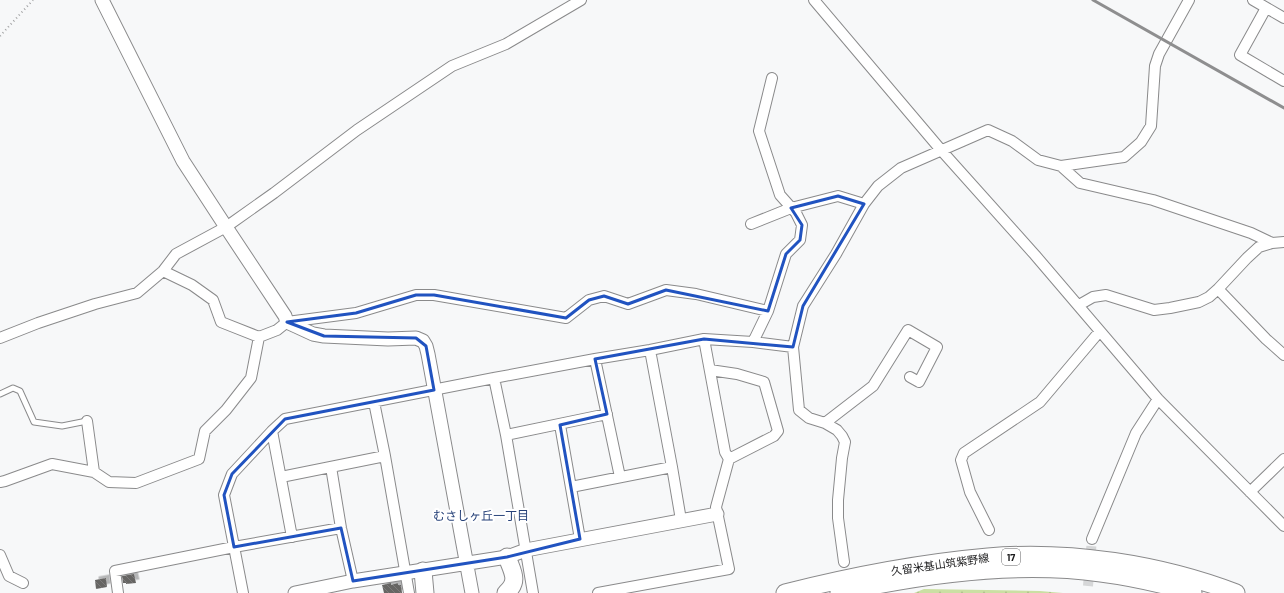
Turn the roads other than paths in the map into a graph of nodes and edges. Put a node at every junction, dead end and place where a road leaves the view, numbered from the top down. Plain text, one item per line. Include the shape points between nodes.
1 (102, 0) edge
2 (581, 0) edge
3 (814, 0) edge
4 (1189, 0) edge
5 (1253, 0) edge
6 (1266, 8) junction
7 (1284, 18) edge
8 (772, 78) dead end
9 (1284, 81) edge
10 (941, 150) junction
11 (1061, 166) junction
12 (864, 204) junction
13 (791, 208) junction
14 (751, 224) dead end
15 (226, 228) junction
16 (1284, 242) edge
17 (1272, 243) junction
18 (163, 271) junction
19 (1218, 288) junction
20 (1079, 306) junction
21 (768, 311) junction
22 (287, 322) junction
23 (1100, 331) junction
24 (259, 337) junction
25 (0, 338) edge
26 (704, 339) junction
27 (753, 342) junction
28 (792, 347) junction
29 (650, 350) junction
30 (1284, 355) edge
31 (595, 359) junction
32 (710, 370) junction
33 (910, 377) dead end
34 (494, 378) junction
35 (434, 390) junction
36 (0, 394) edge
37 (1158, 399) junction
38 (374, 402) junction
39 (607, 414) junction
40 (87, 421) joint
41 (825, 423) junction
42 (560, 424) junction
43 (272, 431) junction
44 (506, 435) junction
45 (385, 456) junction
46 (729, 459) junction
47 (1284, 460) edge
48 (672, 466) junction
49 (331, 467) junction
50 (94, 472) junction
51 (281, 477) junction
52 (620, 477) junction
53 (0, 482) edge
54 (571, 487) junction
55 (1250, 492) junction
56 (717, 514) junction
57 (681, 520) junction
58 (1284, 526) edge
59 (341, 528) junction
60 (990, 530) dead end
61 (292, 537) junction
62 (580, 539) junction
63 (1092, 539) tunnel mouth
64 (234, 547) junction
65 (526, 550) junction
66 (0, 555) edge
67 (507, 557) junction
68 (844, 562) dead end
69 (467, 564) junction
70 (422, 571) junction
71 (405, 573) junction
72 (353, 582) junction
73 (23, 583) dead end
74 (118, 593) edge
75 (243, 593) edge
76 (295, 593) edge
77 (409, 593) edge
78 (425, 593) edge
79 (472, 593) edge
80 (506, 593) edge
81 (533, 593) edge
82 (598, 593) edge
83 (785, 593) edge
84 (839, 593) edge
85 (1193, 593) edge
86 (1236, 593) edge

1 - 15 street via 176,149
2 - 15 street via 506,44 452,66 357,130
3 - 10 street
4 - 11 street via 1159,54 1155,66 1151,126 1141,142 1124,157
5 - 6 street
6 - 7 street
6 - 9 street via 1240,55
8 - 13 street via 759,131 780,195
10 - 11 street via 988,130 1012,141 1038,160
10 - 12 street via 901,168 878,186
10 - 20 street
11 - 17 street via 1080,183 1154,200 1251,233
12 - 13 street via 838,196
12 - 28 street via 803,306
13 - 14 street
13 - 21 street via 802,225 800,240 786,254
15 - 18 street via 176,254
15 - 22 street
16 - 17 street
17 - 19 street via 1259,247
18 - 24 street via 192,285 213,300 221,322
18 - 25 street via 137,293 95,304
19 - 20 street via 1199,302 1170,308 1154,310 1106,295 1093,297
19 - 30 street
20 - 23 street
21 - 22 street via 696,294 666,290 628,304 604,296 589,300 566,318 434,295 416,295 356,313
21 - 27 street
22 - 24 street via 277,330
22 - 35 street via 324,336 416,338 423,341
23 - 37 street
23 - 60 street via 1040,402 964,453 961,460 970,492
24 - 50 street via 251,378 226,410 205,431 199,459 136,483 109,482
26 - 27 street
26 - 29 street
26 - 32 street
27 - 28 street
28 - 41 street via 799,410 809,418
29 - 31 street
29 - 48 street
31 - 34 street
31 - 39 street
32 - 46 street via 725,452
32 - 46 street via 764,382 778,431 774,436
33 - 41 street via 919,382 937,347 908,330 873,386
34 - 35 street
34 - 44 street
35 - 38 street
35 - 69 street
36 - 40 lane via 13,388 20,391 34,422 62,426
37 - 55 street
37 - 63 street via 1136,433
38 - 43 street via 285,419
38 - 45 street
39 - 42 street
39 - 52 street
40 - 50 street
41 - 68 street via 837,430 845,442 838,500
42 - 44 street
42 - 54 street
43 - 51 street
43 - 64 street via 232,474 224,495
44 - 65 street
45 - 49 street
45 - 71 street
46 - 56 street via 716,507
47 - 55 street
48 - 52 street
48 - 57 street
49 - 51 street
49 - 59 street
50 - 53 street via 52,464
51 - 61 street
52 - 54 street
54 - 62 street
55 - 58 street
56 - 57 street
56 - 82 street via 729,568
57 - 62 street
59 - 61 street
59 - 72 street
61 - 64 street
62 - 65 street
64 - 74 street via 115,571
64 - 75 street
65 - 67 street
65 - 81 street
66 - 73 street via 9,576
67 - 69 street
67 - 80 main road via 515,579 513,586
69 - 70 street
69 - 79 street
70 - 71 street
70 - 78 main road
71 - 72 street
71 - 77 street
72 - 76 street
83 - 86 main road, 久留米基山筑紫野線 / 17 via 836,580 921,565 990,557 1035,556 1100,560 1160,570
84 - 85 main road, 久留米基山筑紫野線 / 17 via 958,572 1025,569 1100,572

